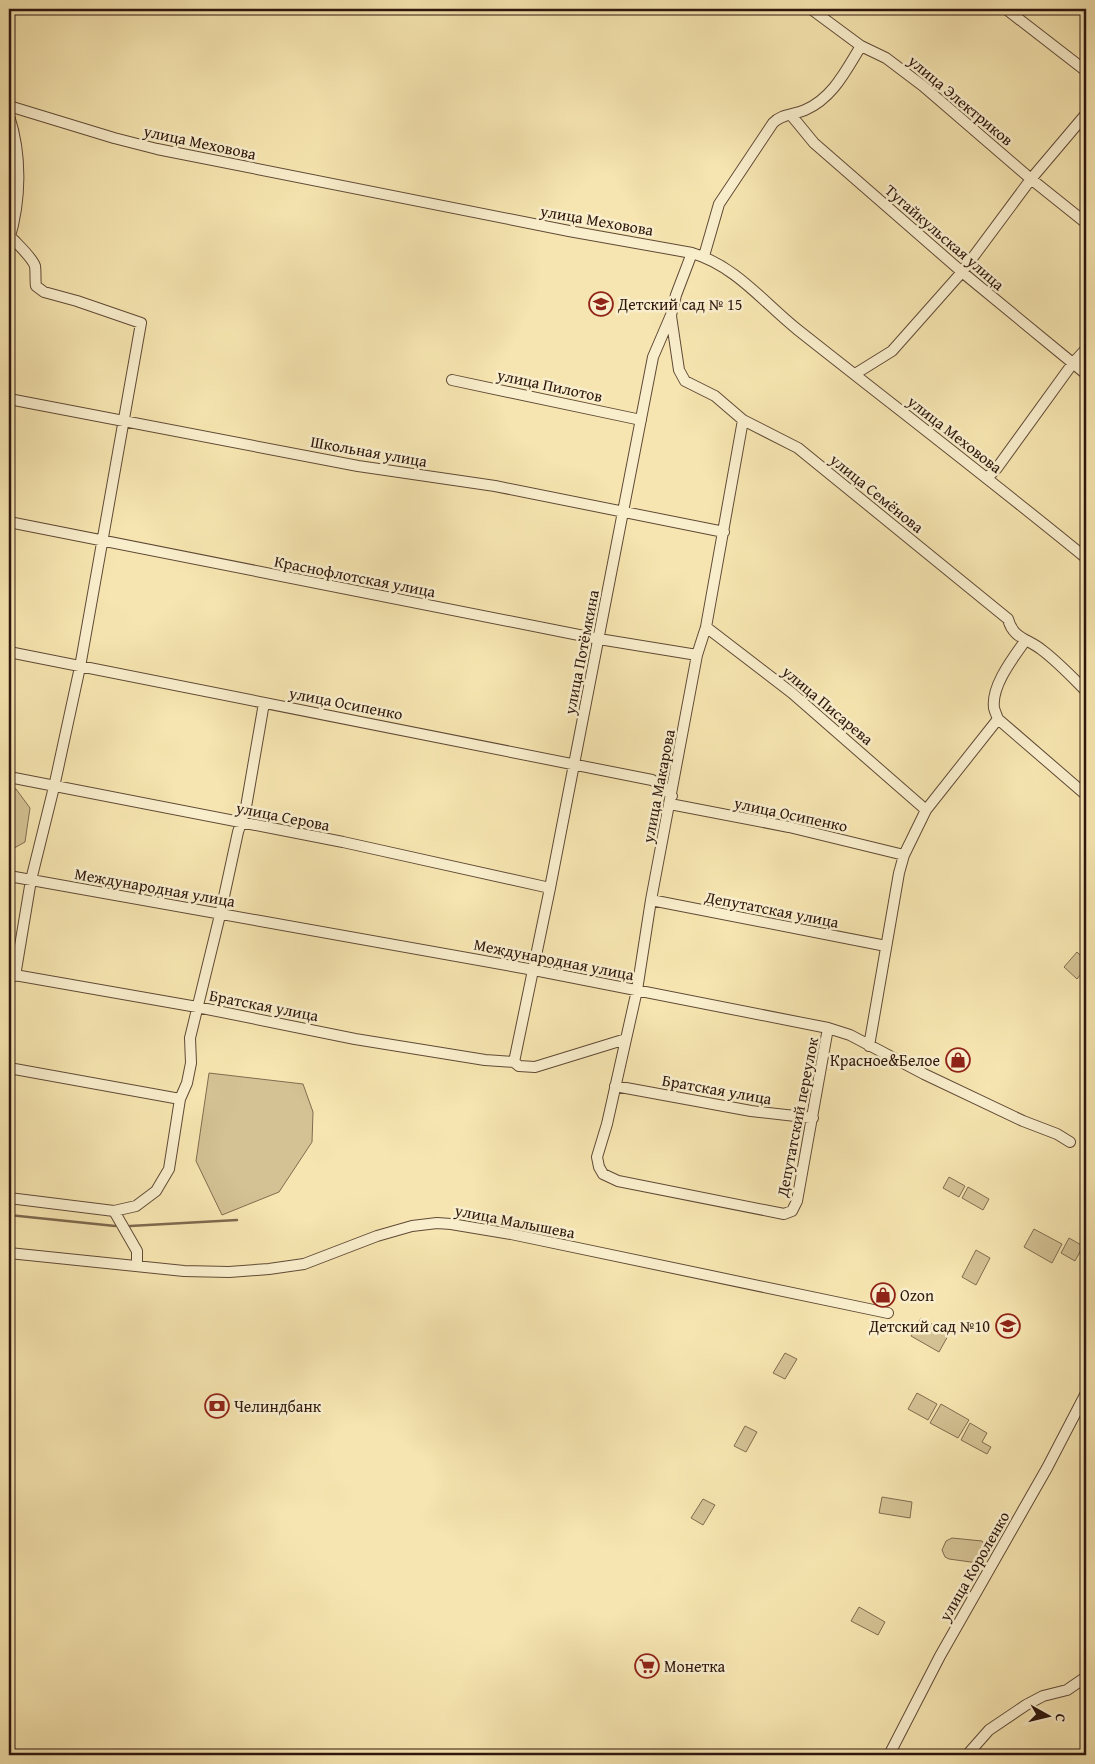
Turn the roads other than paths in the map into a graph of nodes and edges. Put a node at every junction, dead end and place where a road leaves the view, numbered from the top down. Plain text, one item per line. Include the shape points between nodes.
1 (811, 9) edge
2 (1006, 9) edge
3 (862, 46) junction
4 (1086, 71) edge
5 (9, 106) edge
6 (1086, 114) edge
7 (791, 115) junction
8 (9, 116) edge
9 (1031, 179) junction
10 (1086, 223) edge
11 (10, 238) edge
12 (692, 253) junction
13 (704, 256) junction
14 (962, 272) junction
15 (671, 315) junction
16 (1086, 349) edge
17 (1073, 363) junction
18 (855, 374) junction
19 (1086, 374) edge
20 (452, 380) dead end
21 (9, 399) edge
22 (641, 420) junction
23 (743, 420) junction
24 (124, 421) junction
25 (987, 478) junction
26 (623, 511) junction
27 (9, 522) edge
28 (724, 532) junction
29 (102, 540) junction
30 (1086, 558) edge
31 (706, 627) junction
32 (599, 639) junction
33 (1025, 641) junction
34 (9, 652) edge
35 (697, 655) junction
36 (80, 667) junction
37 (1086, 691) edge
38 (264, 702) junction
39 (998, 719) junction
40 (573, 765) junction
41 (9, 778) edge
42 (54, 787) junction
43 (1086, 795) edge
44 (671, 800) junction
45 (926, 810) junction
46 (241, 823) junction
47 (904, 855) junction
48 (9, 876) edge
49 (31, 880) junction
50 (550, 888) junction
51 (651, 900) junction
52 (220, 915) junction
53 (886, 946) junction
54 (534, 970) junction
55 (12, 975) edge
56 (637, 990) junction
57 (198, 1007) junction
58 (828, 1028) junction
59 (626, 1039) junction
60 (869, 1046) junction
61 (514, 1062) junction
62 (9, 1068) edge
63 (616, 1086) junction
64 (180, 1099) junction
65 (813, 1118) junction
66 (1070, 1142) dead end
67 (9, 1198) edge
68 (114, 1211) junction
69 (792, 1211) joint
70 (9, 1253) edge
71 (137, 1266) junction
72 (888, 1313) dead end
73 (1086, 1393) edge
74 (1086, 1677) edge
75 (889, 1755) edge
76 (967, 1755) edge

1 - 3 street, улица Электриков
2 - 4 street
3 - 7 street via 829,94 806,110
3 - 9 street, улица Электриков via 886,58 923,86
5 - 12 street, улица Меховова via 157,148
6 - 9 street
7 - 13 street via 782,116 773,123 719,204
7 - 14 street, Тугайкульская улица via 814,143
8 - 11 street via 18,155
9 - 10 street, улица Электриков
9 - 14 street
11 - 24 street via 32,258 36,286 44,292 141,323
12 - 13 street, улица Меховова
12 - 15 street, улица Потёмкина
13 - 18 street, улица Меховова via 731,271 796,329
14 - 17 street, Тугайкульская улица
14 - 18 street via 892,351
15 - 22 street, улица Потёмкина via 653,357
15 - 23 street, улица Семёнова via 679,370 685,381 715,396
16 - 17 street
17 - 19 street, Тугайкульская улица
17 - 25 street
18 - 25 street, улица Меховова
20 - 22 street, улица Пилотов
21 - 24 street, Школьная улица
22 - 26 street, улица Потёмкина
23 - 28 street, улица Макарова
23 - 33 street, улица Семёнова via 798,448 1008,619 1010,628
24 - 26 street, Школьная улица via 358,466 495,486
24 - 29 street
25 - 30 street, улица Меховова
26 - 28 street, Школьная улица
26 - 32 street, улица Потёмкина
27 - 29 street, Краснофлотская улица
28 - 31 street, улица Макарова
29 - 32 street, Краснофлотская улица
29 - 36 street
31 - 35 street, улица Макарова
31 - 45 street, улица Писарева via 792,693
32 - 35 street, Краснофлотская улица
32 - 40 street, улица Потёмкина
33 - 37 street, улица Семёнова via 1041,648
33 - 39 street via 1007,666 996,692 994,707
34 - 36 street, улица Осипенко
35 - 44 street, улица Макарова
36 - 38 street, улица Осипенко
36 - 42 street
38 - 40 street, улица Осипенко
38 - 46 street
39 - 43 street
39 - 45 street
40 - 44 street, улица Осипенко via 652,780 662,786
40 - 50 street, улица Потёмкина
41 - 42 street, улица Серова
42 - 46 street, улица Серова
42 - 49 street
44 - 47 street, улица Осипенко
44 - 51 street, улица Макарова
45 - 47 street
46 - 50 street, улица Серова
46 - 52 street
47 - 53 street
48 - 49 street, Международная улица
49 - 52 street, Международная улица
49 - 55 street
50 - 54 street, улица Потёмкина
51 - 53 street, Депутатская улица
51 - 56 street, улица Макарова
52 - 54 street, Международная улица
52 - 57 street
53 - 60 street
54 - 56 street, Международная улица
54 - 61 street, улица Потёмкина
55 - 57 street, Братская улица
56 - 58 street, Международная улица
56 - 59 street, улица Макарова
57 - 61 street, Братская улица via 355,1038
57 - 64 street via 190,1038 191,1063
58 - 60 street, Международная улица
58 - 65 street, Депутатский переулок
59 - 61 street, Братская улица via 535,1067 519,1066
59 - 63 street, улица Макарова
60 - 66 street, Международная улица
62 - 64 street
63 - 65 street, Братская улица via 751,1112
63 - 69 street, улица Макарова via 597,1157 603,1174 618,1181 784,1214
64 - 68 street via 169,1170 156,1191 136,1206
65 - 69 street, Депутатский переулок via 797,1201
67 - 68 street
68 - 71 street via 137,1251
70 - 71 street, улица Малышева
71 - 72 street, улица Малышева via 229,1272 304,1264 377,1236 436,1223 511,1234
73 - 75 street, улица Короленко via 940,1656
74 - 76 street via 1067,1690 1043,1696 1026,1705 989,1730

